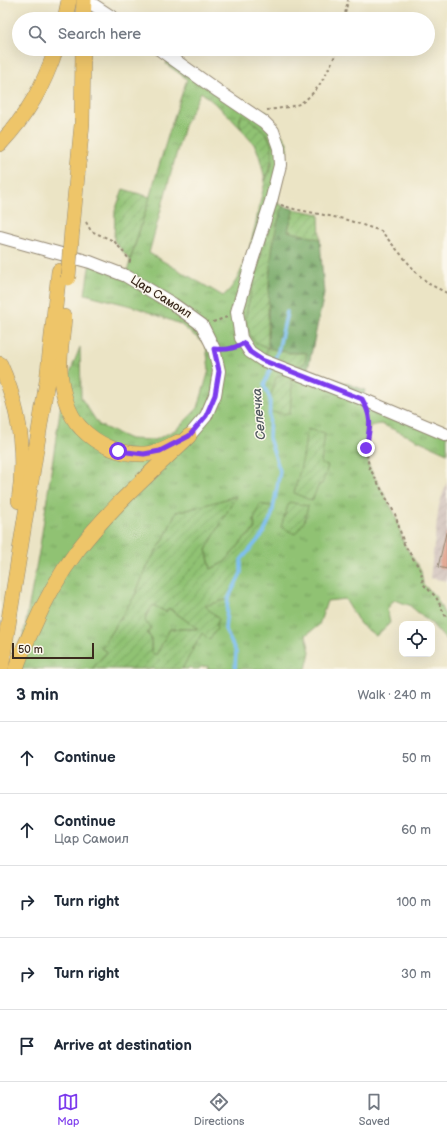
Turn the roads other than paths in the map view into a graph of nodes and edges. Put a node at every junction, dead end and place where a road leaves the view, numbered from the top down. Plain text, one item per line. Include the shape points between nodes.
1 (85, 0) edge
2 (68, 2) edge
3 (66, 12) edge
4 (84, 12) edge
5 (104, 12) edge
6 (53, 56) edge
7 (80, 56) edge
8 (169, 56) edge
9 (0, 144) edge
10 (0, 237) edge
11 (64, 274) junction
12 (0, 364) edge
13 (447, 435) edge
14 (189, 436) junction
15 (0, 622) edge
16 (1, 669) edge
17 (16, 669) edge

1 - 4 main road
1 - 5 street
2 - 3 main road
6 - 9 main road via 33,103
7 - 11 main road
8 - 13 street via 264,122 273,131 279,148 280,165 271,201 237,312 241,338 250,352 262,360
10 - 14 street, Цар Самоил via 90,262 126,276 202,325 214,349 219,371 215,395 206,416
11 - 14 main road via 60,368 63,391 70,412 80,428 100,443 118,451 144,454 160,451
11 - 16 main road
12 - 15 main road via 17,412 22,458 20,499
14 - 17 main road via 104,520 77,551 54,585

